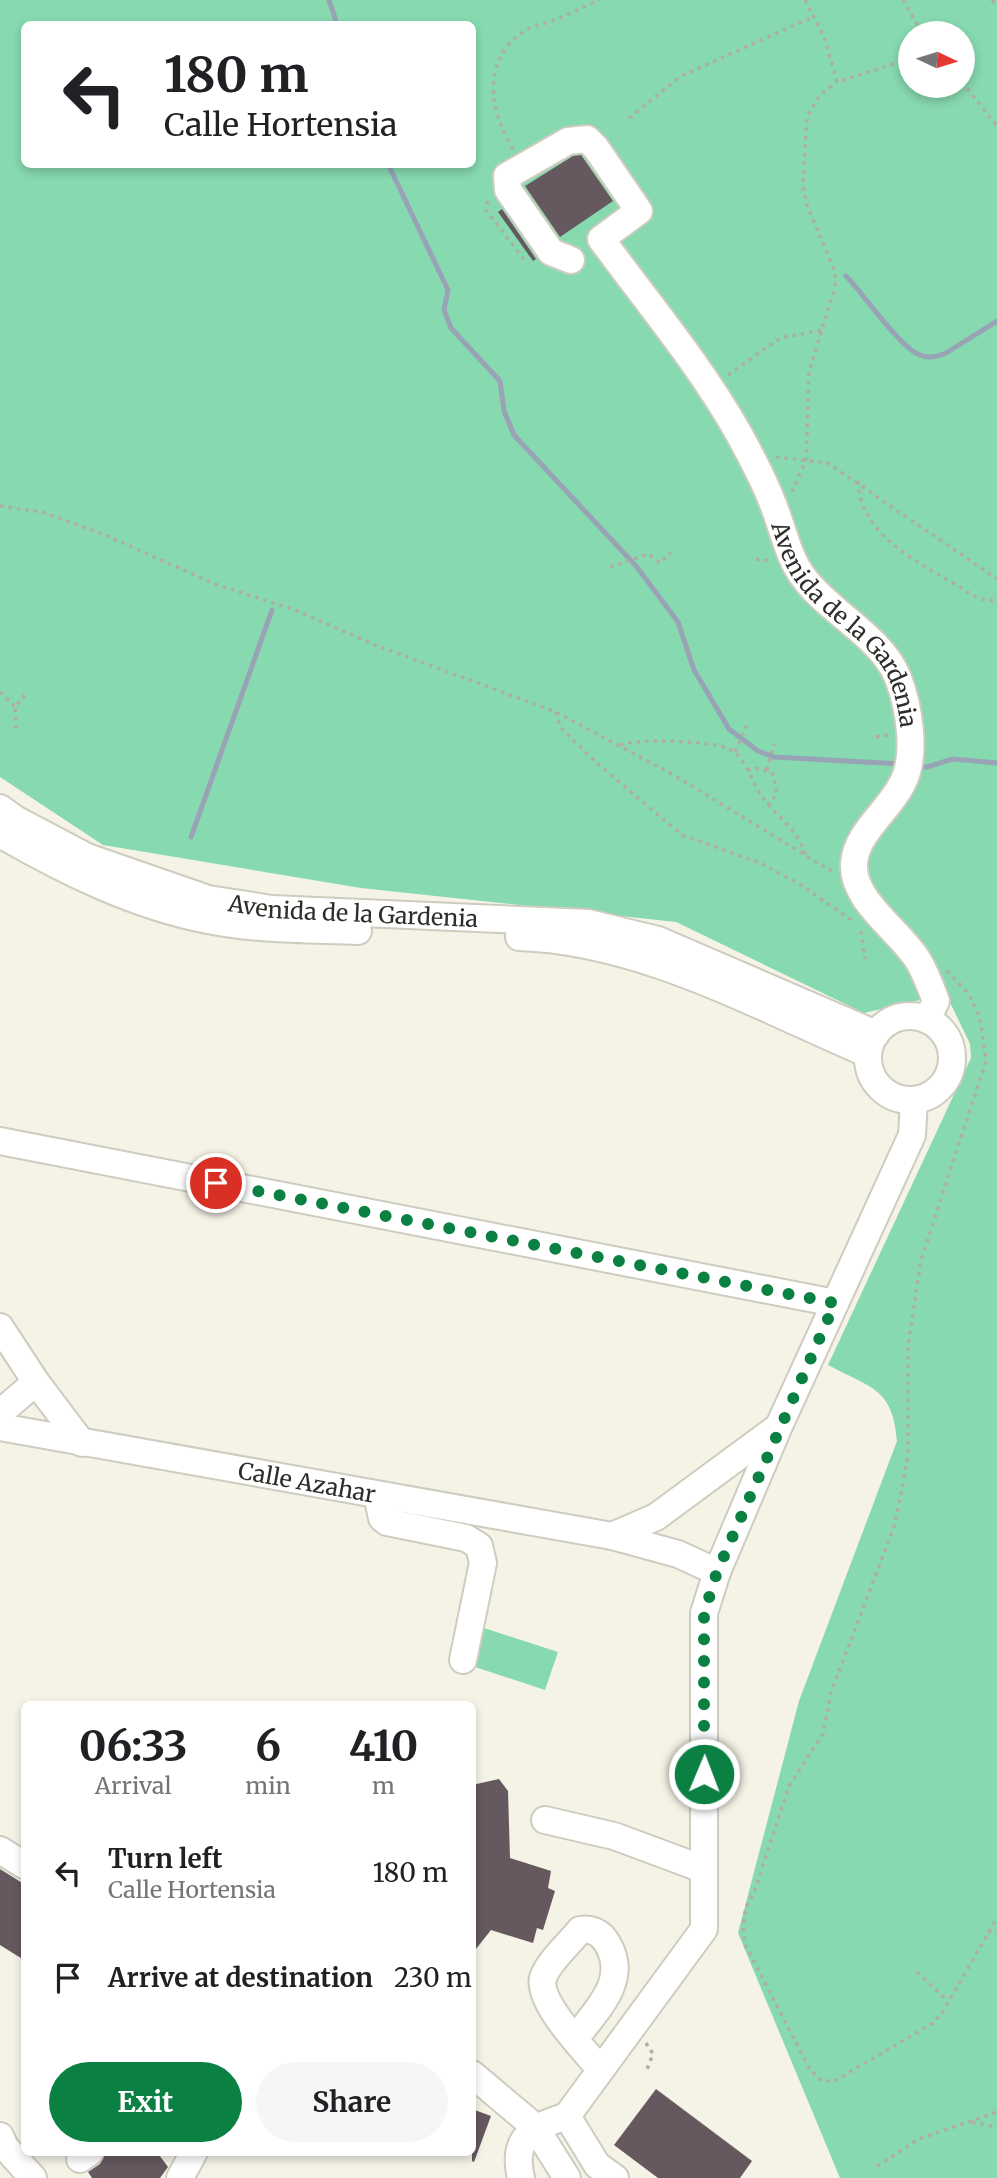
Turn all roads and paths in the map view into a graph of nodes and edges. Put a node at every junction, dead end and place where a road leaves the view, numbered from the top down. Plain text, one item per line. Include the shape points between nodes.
1 (599, 0) edge
2 (805, 0) edge
3 (903, 0) edge
4 (992, 0) edge
5 (997, 6) edge
6 (816, 16) junction
7 (915, 21) edge
8 (898, 62) edge
9 (837, 82) junction
10 (975, 98) edge
11 (629, 118) dead end
12 (997, 126) edge
13 (524, 165) junction
14 (572, 260) dead end
15 (822, 330) junction
16 (709, 388) junction
17 (776, 457) dead end
18 (806, 460) junction
19 (858, 481) junction
20 (780, 496) junction
21 (0, 506) edge
22 (671, 553) dead end
23 (610, 567) dead end
24 (997, 579) edge
25 (997, 601) edge
26 (0, 692) edge
27 (25, 695) dead end
28 (15, 707) junction
29 (556, 712) junction
30 (747, 725) dead end
31 (16, 729) dead end
32 (774, 744) dead end
33 (619, 746) junction
34 (736, 750) junction
35 (768, 767) junction
36 (747, 770) junction
37 (768, 804) junction
38 (0, 808) edge
39 (0, 834) edge
40 (805, 855) junction
41 (856, 876) junction
42 (859, 926) junction
43 (870, 932) dead end
44 (865, 959) dead end
45 (920, 962) junction
46 (927, 1020) junction
47 (872, 1044) junction
48 (914, 1100) junction
49 (0, 1142) edge
50 (835, 1303) junction
51 (0, 1327) edge
52 (36, 1382) junction
53 (0, 1413) edge
54 (779, 1426) junction
55 (0, 1427) edge
56 (82, 1443) junction
57 (377, 1495) junction
58 (612, 1536) junction
59 (717, 1572) junction
60 (463, 1660) dead end
61 (545, 1819) dead end
62 (0, 1850) edge
63 (21, 1863) edge
64 (703, 1869) junction
65 (997, 1918) edge
66 (997, 1930) edge
67 (989, 1932) junction
68 (917, 1972) dead end
69 (948, 2001) junction
70 (575, 2039) dead end
71 (600, 2069) junction
72 (476, 2077) edge
73 (997, 2112) edge
74 (567, 2116) junction
75 (970, 2121) junction
76 (535, 2127) junction
77 (997, 2127) edge
78 (0, 2136) edge
79 (192, 2156) edge
80 (877, 2166) dead end
81 (33, 2178) edge
82 (180, 2178) edge
83 (521, 2178) edge
84 (567, 2178) edge
85 (615, 2178) edge

1 - 13 path via 529,28 511,41 498,59 492,80 493,102 501,129
2 - 6 path
3 - 7 path
4 - 5 path
6 - 9 path
6 - 11 path via 681,76
8 - 9 path
9 - 15 path via 820,95 807,117 803,163 807,205 835,272
10 - 12 path
13 - 14 street via 507,176 508,190 551,252
13 - 16 street, Avenida de la Gardenia via 568,141 587,139 596,148 639,211 601,239
15 - 16 path via 780,338
15 - 18 path via 810,372
16 - 20 street, Avenida de la Gardenia
17 - 18 path
18 - 19 path via 828,463
18 - 20 path via 793,488
19 - 24 path
19 - 25 path via 865,516 880,534 969,593
20 - 41 street, Avenida de la Gardenia via 787,548 804,578 876,648 898,677 906,713 910,751 904,782 863,837 854,862
21 - 29 path via 43,512 215,584 295,610
22 - 23 path via 660,563 648,554
26 - 28 path
27 - 28 path
28 - 31 path
29 - 33 path
29 - 42 path via 561,727 682,835 760,863 798,883
30 - 34 path
32 - 35 path
33 - 34 path via 628,742 698,744
33 - 40 path
34 - 36 path
35 - 36 path
35 - 37 path via 778,787
36 - 37 path
37 - 40 path via 799,837
38 - 47 street, Avenida de la Gardenia via 87,857 208,899 272,909 588,923 658,940
39 - 47 street, Avenida de la Gardenia via 77,876 207,920 269,928 539,938 609,950
40 - 41 path via 834,873
41 - 45 street via 870,906
42 - 43 path
42 - 44 path
45 - 46 street via 936,1001
45 - 69 path via 953,974 970,994 980,1018 986,1061 921,1260 908,1346 908,1454 894,1527 831,1692 823,1734 789,1786 743,1926 746,1944 809,2068 826,2082 840,2080 922,2030 942,2013
46 - 47 street via 899,1017 886,1024
46 - 48 street via 947,1039 951,1065 938,1089
47 - 48 street via 871,1074 878,1085 888,1094
48 - 50 street via 912,1135
49 - 50 street
50 - 54 street
51 - 52 street
52 - 53 street
52 - 56 street
54 - 58 street via 656,1517
54 - 59 street
55 - 56 street, Calle Azahar
56 - 57 street, Calle Azahar
57 - 58 street, Calle Azahar
57 - 60 street via 387,1522 466,1538 479,1546 483,1563
58 - 59 street, Calle Azahar via 678,1554
59 - 64 street via 704,1614
61 - 64 street via 614,1836
62 - 63 street
64 - 71 street via 704,1929
65 - 67 path
66 - 67 path
67 - 69 path
68 - 69 path
70 - 71 street
71 - 74 street
72 - 76 street
73 - 75 path
74 - 76 street
74 - 85 street via 597,2165
75 - 77 path
75 - 80 path via 919,2139
76 - 83 street via 522,2143 517,2163
76 - 84 street
78 - 81 street
79 - 82 street

